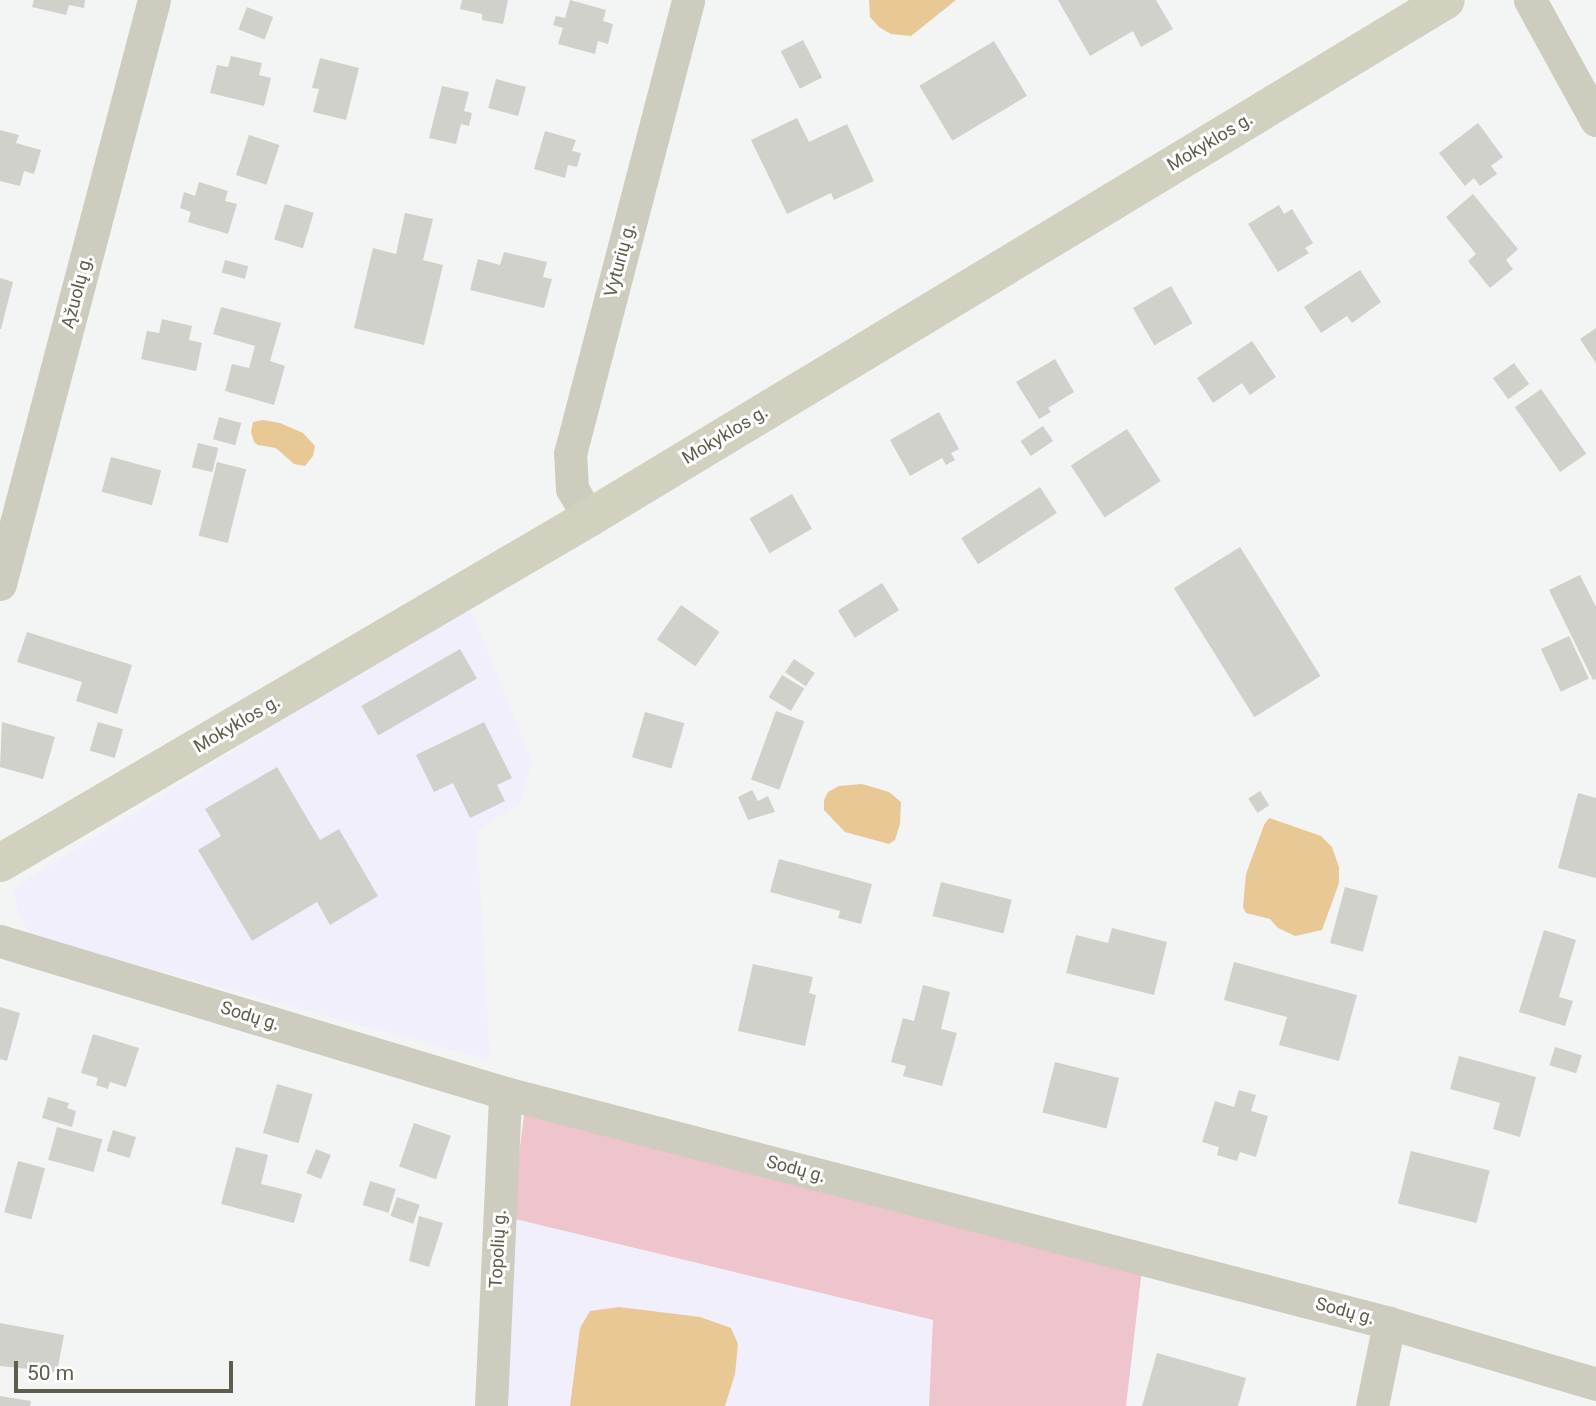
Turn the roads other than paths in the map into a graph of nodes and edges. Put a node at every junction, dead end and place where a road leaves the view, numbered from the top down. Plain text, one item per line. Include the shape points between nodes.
1 (154, 0) edge
2 (688, 0) edge
3 (1446, 0) edge
4 (1530, 0) edge
5 (1596, 120) edge
6 (589, 518) junction
7 (0, 584) edge
8 (0, 863) edge
9 (0, 941) edge
10 (505, 1093) junction
11 (1389, 1323) junction
12 (1596, 1384) edge
13 (491, 1406) edge
14 (1372, 1406) edge

1 - 7 street, Ąžuolų g.
2 - 6 street, Vyturių g. via 570,454 572,489
3 - 6 main road, Mokyklos g.
4 - 5 street
6 - 8 main road, Mokyklos g.
9 - 10 street, Sodų g.
10 - 11 street, Sodų g.
10 - 13 street, Topolių g.
11 - 12 street, Sodų g.
11 - 14 street

